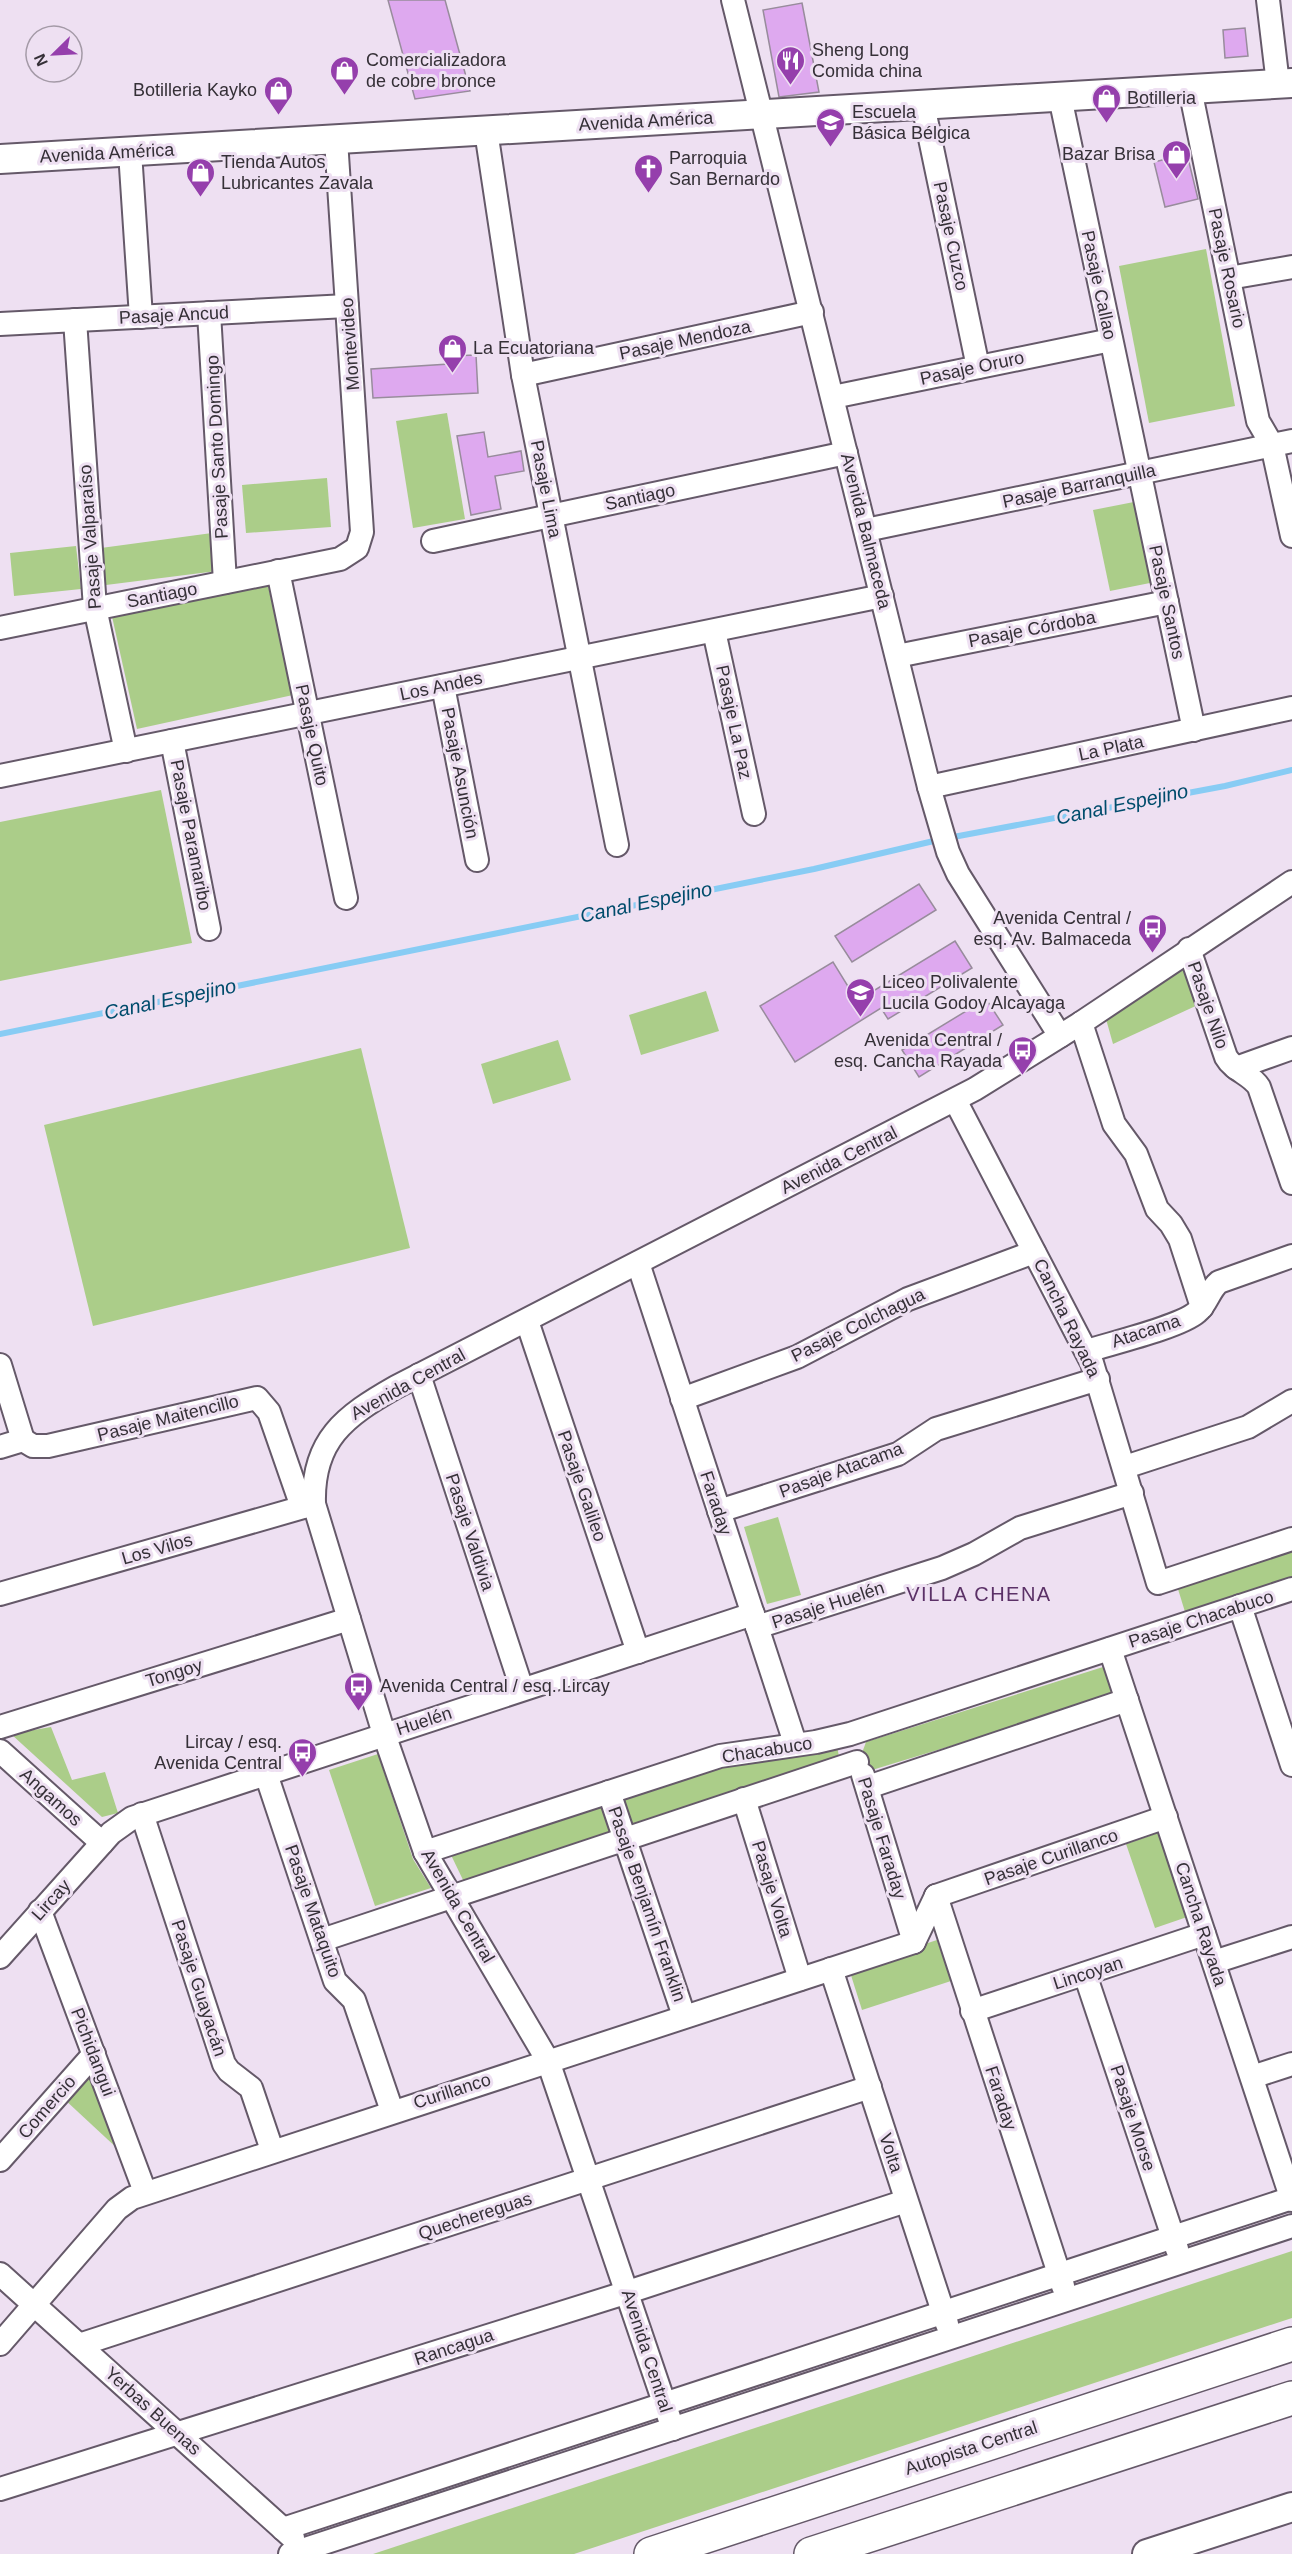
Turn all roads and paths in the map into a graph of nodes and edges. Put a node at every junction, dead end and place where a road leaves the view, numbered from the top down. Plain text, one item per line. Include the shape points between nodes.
1 (733, 0) edge
2 (1268, 0) edge
3 (1285, 83) edge
4 (1190, 89) junction
5 (1060, 96) junction
6 (923, 105) junction
7 (762, 114) junction
8 (486, 131) junction
9 (336, 140) junction
10 (130, 152) junction
11 (0, 159) edge
12 (1292, 267) edge
13 (1229, 278) junction
14 (347, 306) junction
15 (812, 312) junction
16 (209, 313) junction
17 (141, 317) junction
18 (75, 320) junction
19 (0, 324) edge
20 (1111, 340) junction
21 (978, 367) junction
22 (523, 375) junction
23 (833, 397) junction
24 (1282, 443) edge
25 (846, 453) junction
26 (1139, 473) junction
27 (551, 516) junction
28 (866, 530) junction
29 (1292, 536) edge
30 (433, 541) dead end
31 (357, 548) joint
32 (278, 571) junction
33 (225, 582) junction
34 (882, 596) junction
35 (1167, 602) junction
36 (95, 608) junction
37 (0, 627) edge
38 (714, 630) junction
39 (897, 656) junction
40 (580, 658) junction
41 (443, 686) junction
42 (1292, 708) edge
43 (308, 713) junction
44 (1194, 730) junction
45 (172, 741) junction
46 (126, 751) junction
47 (0, 776) edge
48 (929, 787) junction
49 (754, 814) dead end
50 (617, 845) dead end
51 (477, 860) dead end
52 (1292, 882) edge
53 (346, 898) dead end
54 (209, 929) dead end
55 (1189, 949) junction
56 (1081, 1023) junction
57 (1060, 1036) junction
58 (1292, 1048) edge
59 (1236, 1068) junction
60 (955, 1100) junction
61 (1292, 1181) edge
62 (1034, 1252) junction
63 (1292, 1256) edge
64 (638, 1263) junction
65 (1202, 1308) junction
66 (526, 1321) junction
67 (1087, 1351) junction
68 (0, 1365) edge
69 (419, 1375) junction
70 (1098, 1379) junction
71 (682, 1399) junction
72 (1292, 1401) edge
73 (23, 1440) junction
74 (0, 1447) edge
75 (1125, 1467) junction
76 (1132, 1493) junction
77 (308, 1505) junction
78 (719, 1511) junction
79 (1292, 1539) edge
80 (1292, 1589) edge
81 (0, 1594) edge
82 (1240, 1606) junction
83 (349, 1619) junction
84 (755, 1621) junction
85 (1110, 1649) junction
86 (638, 1652) junction
87 (522, 1689) junction
88 (1127, 1700) junction
89 (0, 1727) edge
90 (384, 1734) junction
91 (850, 1734) junction
92 (795, 1743) junction
93 (2, 1758) edge
94 (857, 1762) junction
95 (1292, 1765) edge
96 (266, 1774) junction
97 (868, 1787) junction
98 (609, 1792) junction
99 (744, 1799) junction
100 (142, 1814) junction
101 (1166, 1817) junction
102 (625, 1839) junction
103 (102, 1843) junction
104 (425, 1852) junction
105 (936, 1896) junction
106 (450, 1897) junction
107 (40, 1911) junction
108 (1204, 1934) junction
109 (1292, 1937) edge
110 (322, 1940) junction
111 (914, 1942) junction
112 (0, 1957) edge
113 (1214, 1962) junction
114 (831, 1969) junction
115 (1085, 1974) junction
116 (800, 1979) junction
117 (972, 2012) junction
118 (684, 2016) junction
119 (94, 2054) junction
120 (548, 2061) junction
121 (1292, 2064) edge
122 (1252, 2077) junction
123 (870, 2087) junction
124 (392, 2111) junction
125 (272, 2150) junction
126 (0, 2160) edge
127 (590, 2178) junction
128 (146, 2192) junction
129 (1292, 2199) edge
130 (906, 2201) junction
131 (1292, 2226) edge
132 (1173, 2236) junction
133 (1181, 2262) junction
134 (1059, 2273) junction
135 (0, 2274) edge
136 (628, 2292) junction
137 (1067, 2300) junction
138 (35, 2306) junction
139 (942, 2311) junction
140 (951, 2338) junction
141 (0, 2344) edge
142 (1292, 2344) edge
143 (79, 2345) junction
144 (1292, 2398) edge
145 (665, 2403) junction
146 (673, 2429) junction
147 (180, 2434) junction
148 (0, 2489) edge
149 (1292, 2507) edge
150 (896, 2526) junction
151 (283, 2529) junction
152 (298, 2552) edge
153 (651, 2554) edge
154 (811, 2554) edge
155 (849, 2554) edge
156 (1147, 2554) edge

1 - 7 street, Avenida Balmaceda
2 - 3 street
3 - 4 main road, Avenida América
4 - 5 main road, Avenida América
4 - 13 street, Pasaje Rosario
5 - 6 main road, Avenida América
5 - 20 street, Pasaje Callao
6 - 7 main road, Avenida América
6 - 21 street, Pasaje Cuzco
7 - 8 main road, Avenida América
7 - 15 street, Avenida Balmaceda
8 - 9 main road, Avenida América
8 - 22 street, Pasaje Lima
9 - 10 main road, Avenida América
9 - 14 street, Montevideo
10 - 11 main road, Avenida América
10 - 17 street
12 - 13 street
13 - 24 street, Pasaje Rosario via 1258,421
14 - 16 street, Pasaje Ancud
14 - 31 street, Montevideo via 362,532
15 - 22 street, Pasaje Mendoza
15 - 23 street, Avenida Balmaceda
16 - 17 street, Pasaje Ancud
16 - 33 street, Pasaje Santo Domingo
17 - 18 street, Pasaje Ancud
18 - 19 street, Pasaje Ancud
18 - 36 street, Pasaje Valparaíso
20 - 21 street, Pasaje Oruro
20 - 26 street, Pasaje Callao
21 - 23 street, Pasaje Oruro
22 - 27 street, Pasaje Lima
23 - 25 street, Avenida Balmaceda
24 - 26 street, Pasaje Barranquilla
24 - 29 street, Pasaje Rosario
25 - 27 street, Santiago
25 - 28 street, Avenida Balmaceda
26 - 28 street, Pasaje Barranquilla
26 - 35 street, Pasaje Santos
27 - 30 street, Santiago
27 - 40 street, Pasaje Lima
28 - 34 street, Avenida Balmaceda
31 - 32 street, Santiago via 340,559
32 - 33 street, Santiago
32 - 43 street, Pasaje Quito
33 - 36 street, Santiago
34 - 38 street, Los Andes
34 - 39 street, Avenida Balmaceda
35 - 39 street, Pasaje Córdoba
35 - 44 street, Pasaje Santos
36 - 37 street, Santiago
36 - 46 street, Pasaje Valparaíso
38 - 40 street, Los Andes
38 - 49 street, Pasaje La Paz
39 - 48 street, Avenida Balmaceda
40 - 41 street, Los Andes
40 - 50 street, Pasaje Lima
41 - 43 street, Los Andes
41 - 51 street, Pasaje Asunción
42 - 44 street, La Plata
43 - 45 street, Los Andes
43 - 53 street, Pasaje Quito
44 - 48 street, La Plata
45 - 46 street, Los Andes
45 - 54 street, Pasaje Paramaribo
46 - 47 street, Los Andes
48 - 57 street, Avenida Balmaceda via 948,852 964,885
52 - 55 street, Avenida Central
55 - 56 street, Avenida Central
55 - 59 street, Pasaje Nilo via 1226,1057
56 - 57 street, Avenida Central
56 - 65 street via 1114,1124 1136,1154 1157,1209 1180,1239
57 - 60 street, Avenida Central
58 - 59 street
59 - 61 street, Pasaje Nilo via 1259,1087
60 - 62 street, Cancha Rayada
60 - 64 street, Avenida Central
62 - 67 street, Cancha Rayada
62 - 71 street, Pasaje Colchagua via 908,1299 797,1357
63 - 65 street, Atacama via 1219,1282
64 - 66 street, Avenida Central
64 - 71 street, Faraday
65 - 67 street, Atacama via 1184,1320
66 - 69 street, Avenida Central
66 - 86 street, Pasaje Galileo
67 - 70 street, Cancha Rayada
68 - 73 street
69 - 77 street, Avenida Central via 365,1404 339,1426 318,1462
69 - 87 street, Pasaje Valdivia
70 - 75 street, Cancha Rayada
70 - 78 street, Pasaje Atacama via 936,1429 898,1454
71 - 78 street, Faraday
72 - 75 street via 1248,1427
73 - 74 street, Pasaje Maitencillo
73 - 77 street, Pasaje Maitencillo via 33,1446 48,1446 257,1398 269,1412
75 - 76 street, Cancha Rayada
76 - 79 street, Cancha Rayada via 1158,1582
76 - 84 street, Pasaje Huelén via 1020,1528 942,1568
77 - 81 street, Los Vilos
77 - 83 street, Avenida Central
78 - 84 street, Faraday
80 - 82 street, Pasaje Chacabuco
82 - 85 street, Pasaje Chacabuco
82 - 95 street
83 - 89 street, Tongoy
83 - 90 street, Avenida Central
84 - 86 street, Huelén
84 - 92 street, Faraday
85 - 88 street, Cancha Rayada
85 - 91 street, Chacabuco
86 - 87 street, Huelén
87 - 90 street, Huelén
88 - 97 street
88 - 101 street, Cancha Rayada
90 - 96 street, Huelén
90 - 104 street, Avenida Central
91 - 92 street, Chacabuco
91 - 94 street, Pasaje Faraday
92 - 98 street, Chacabuco via 720,1756
93 - 103 street, Angamos
94 - 97 street, Pasaje Faraday
94 - 99 street, Chacabuco
96 - 100 street, Huelén
96 - 110 street, Pasaje Mataquito
97 - 111 street, Pasaje Faraday
98 - 102 street, Pasaje Benjamín Franklin
98 - 104 street, Chacabuco
99 - 102 street, Chacabuco
99 - 116 street, Pasaje Volta
100 - 103 street, Huelén via 119,1825
100 - 125 street, Pasaje Guayacán via 224,2064 251,2088
101 - 105 street, Pasaje Curillanco
101 - 108 street, Cancha Rayada
102 - 106 street, Chacabuco
102 - 118 street, Pasaje Benjamín Franklin
103 - 107 street, Lircay
104 - 106 street, Avenida Central
105 - 111 street
105 - 117 street, Faraday
106 - 110 street, Chacabuco
106 - 120 street, Avenida Central
107 - 112 street, Lircay
107 - 119 street, Pichidangui
108 - 113 street, Cancha Rayada
108 - 115 street, Lincoyan
109 - 113 street
110 - 124 street, Pasaje Mataquito via 335,1981 354,2000
111 - 114 street, Curillanco
113 - 122 street, Cancha Rayada
114 - 116 street, Curillanco
114 - 123 street, Volta
115 - 117 street, Lincoyan
115 - 132 street, Pasaje Morse
116 - 118 street, Curillanco
117 - 134 street, Faraday
118 - 120 street, Curillanco
119 - 126 street, Comercio
119 - 128 street, Pichidangui
120 - 124 street, Curillanco
120 - 127 street, Avenida Central
121 - 122 street
122 - 129 street, Cancha Rayada
123 - 127 street, Quechereguas
123 - 130 street, Volta
124 - 125 street, Curillanco
125 - 128 street, Curillanco
127 - 136 street, Avenida Central
127 - 143 street, Quechereguas
128 - 138 street, Curillanco via 117,2209
129 - 132 street
130 - 136 street, Rancagua
130 - 139 street, Volta
131 - 133 street
132 - 133 street, Pasaje Morse
132 - 134 street
133 - 137 street
134 - 137 street, Faraday
134 - 139 street
135 - 138 street, Yerbas Buenas
136 - 145 street, Avenida Central
136 - 147 street, Rancagua
137 - 140 street
138 - 141 street, Curillanco
138 - 143 street, Yerbas Buenas
139 - 140 street, Volta
139 - 145 street
140 - 146 street
142 - 153 highway, Autopista Central
143 - 147 street, Yerbas Buenas
144 - 150 highway
145 - 146 street, Avenida Central
145 - 151 street
146 - 152 street
147 - 148 street, Rancagua
147 - 151 street, Yerbas Buenas
149 - 156 main road
150 - 154 highway
150 - 155 highway
151 - 152 street, Yerbas Buenas

